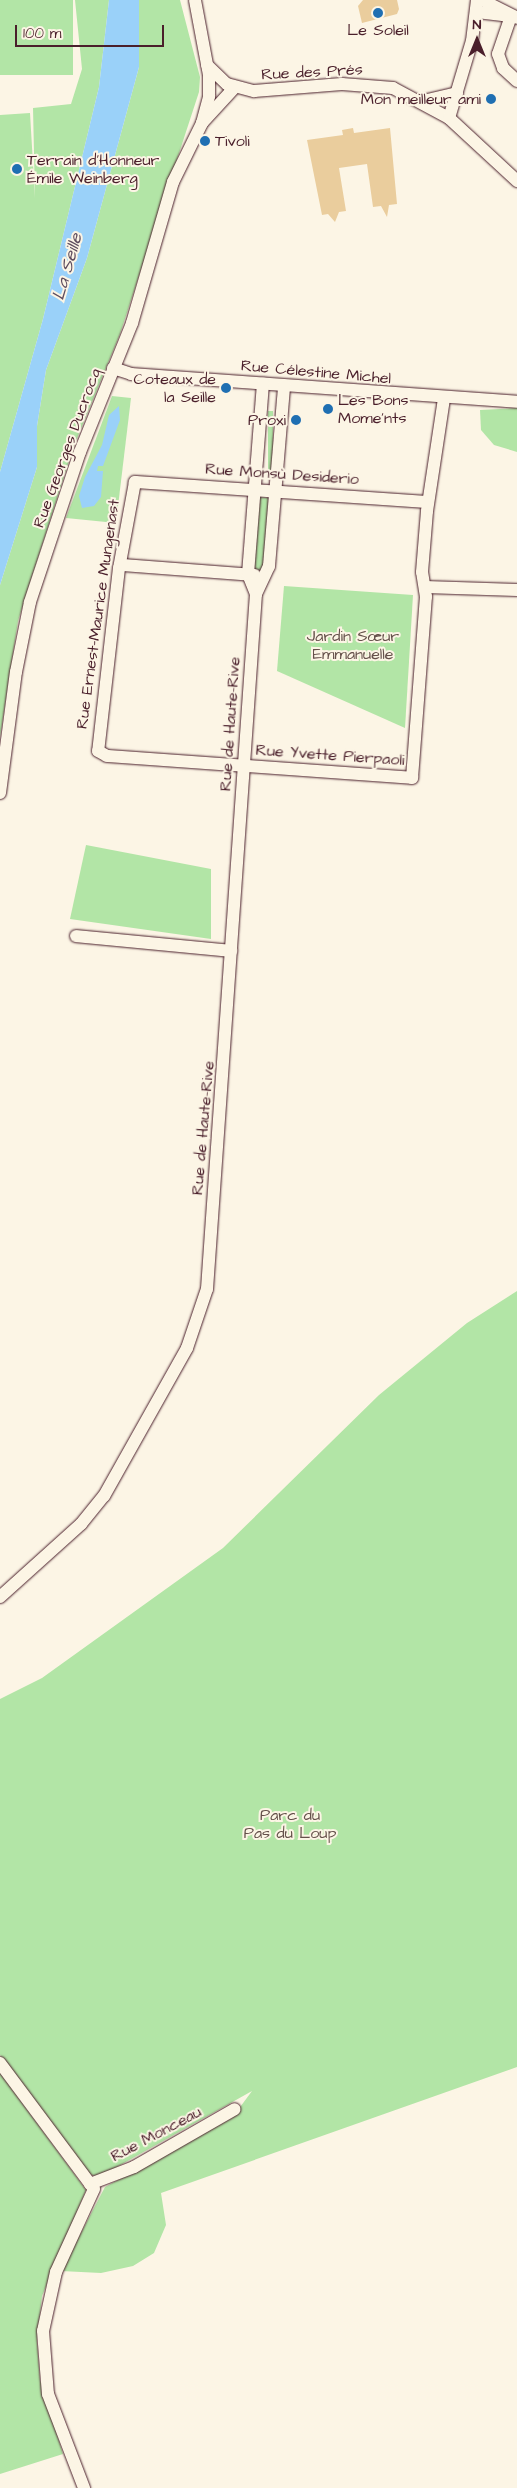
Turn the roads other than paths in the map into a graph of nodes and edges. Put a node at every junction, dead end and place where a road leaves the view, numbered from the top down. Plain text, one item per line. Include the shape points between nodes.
1 (194, 0) edge
2 (479, 4) edge
3 (514, 17) edge
4 (207, 65) junction
5 (517, 81) edge
6 (235, 87) junction
7 (457, 93) junction
8 (423, 101) junction
9 (449, 118) junction
10 (202, 123) junction
11 (517, 182) edge
12 (113, 368) junction
13 (263, 384) junction
14 (284, 386) junction
15 (444, 399) junction
16 (517, 402) edge
17 (135, 482) joint
18 (255, 489) junction
19 (275, 490) junction
20 (428, 502) junction
21 (122, 565) junction
22 (248, 574) junction
23 (266, 575) junction
24 (425, 587) junction
25 (517, 590) edge
26 (256, 594) junction
27 (98, 751) joint
28 (244, 765) junction
29 (0, 794) edge
30 (76, 936) dead end
31 (231, 951) junction
32 (0, 1597) edge
33 (0, 2063) edge
34 (235, 2109) dead end
35 (90, 2184) junction
36 (84, 2488) edge

1 - 4 street, Rue Georges Ducrocq
2 - 3 street
2 - 7 street
3 - 5 street via 498,54 504,68
4 - 6 street, Rue des Prés via 220,80
4 - 10 street, Rue Georges Ducrocq via 210,92
6 - 8 street, Rue des Prés via 254,91 363,84 394,88
6 - 10 street, Rue Georges Ducrocq
7 - 8 street
7 - 9 street
8 - 9 street, Rue des Prés
9 - 11 street, Rue des Prés
10 - 12 street, Rue Georges Ducrocq via 173,182 138,303
12 - 13 street, Rue Célestine Michel via 131,374
12 - 29 street, Rue Georges Ducrocq via 80,452 30,602 16,672
13 - 14 street, Rue Célestine Michel
13 - 18 street, Rue de Haute-Rive
14 - 15 street, Rue Célestine Michel
14 - 19 street, Rue de Haute-Rive
15 - 16 street, Rue Célestine Michel
15 - 20 street
17 - 18 street, Rue Monsù Desiderio
17 - 21 street, Rue Ernest-Maurice Mungenast
18 - 19 street, Rue Monsù Desiderio
18 - 22 street, Rue de Haute-Rive
19 - 20 street, Rue Monsù Desiderio
19 - 23 street, Rue de Haute-Rive
20 - 24 street via 422,572
21 - 22 street
21 - 27 street, Rue Ernest-Maurice Mungenast
22 - 23 street
22 - 26 street, Rue de Haute-Rive
23 - 26 street, Rue de Haute-Rive
24 - 25 street
24 - 28 street, Rue Yvette Pierpaoli via 412,778
26 - 28 street, Rue de Haute-Rive
27 - 28 street, Rue Yvette Pierpaoli via 107,756
28 - 31 street, Rue de Haute-Rive
30 - 31 street
31 - 32 street, Rue de Haute-Rive via 208,1274 200,1317 187,1348 99,1503
33 - 35 street
34 - 35 street, Rue Monceau via 134,2167
35 - 36 street via 94,2195 56,2272 43,2331 48,2394

